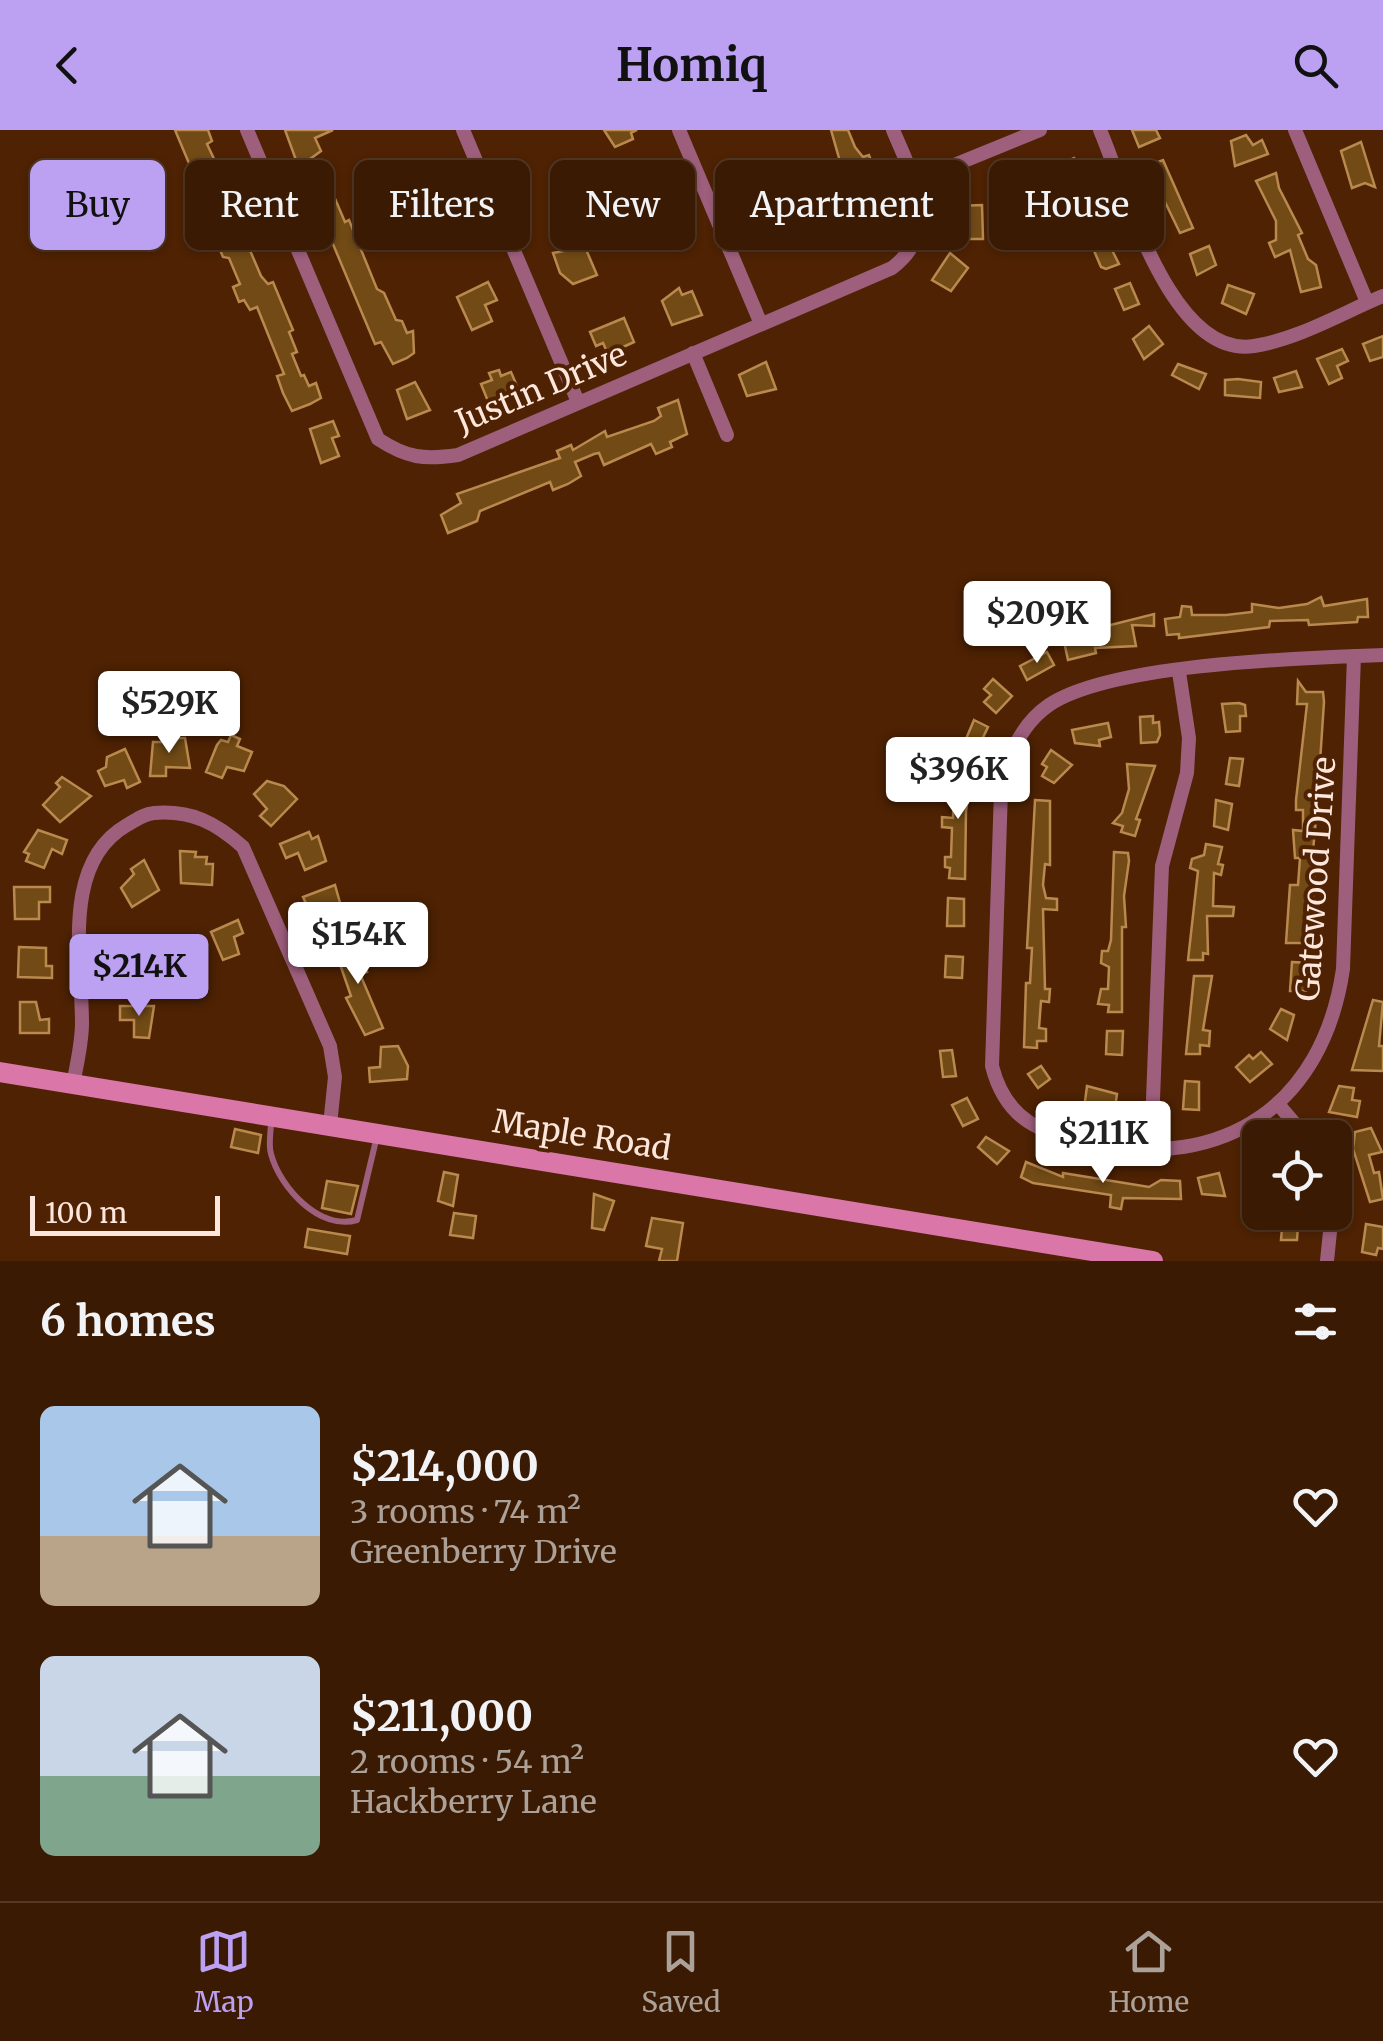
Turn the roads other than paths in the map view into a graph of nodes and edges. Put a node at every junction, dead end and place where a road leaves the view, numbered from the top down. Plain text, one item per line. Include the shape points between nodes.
1 (247, 130) edge
2 (463, 130) edge
3 (679, 130) edge
4 (893, 130) edge
5 (1040, 130) edge
6 (1100, 130) edge
7 (1295, 130) edge
8 (906, 160) edge
9 (966, 160) edge
10 (909, 250) edge
11 (1383, 296) edge
12 (1367, 302) junction
13 (761, 324) junction
14 (693, 353) junction
15 (578, 402) junction
16 (727, 435) dead end
17 (1383, 655) edge
18 (1354, 656) junction
19 (1179, 672) junction
20 (0, 1072) edge
21 (73, 1084) junction
22 (1278, 1104) junction
23 (272, 1116) junction
24 (1292, 1120) edge
25 (330, 1125) junction
26 (378, 1133) junction
27 (1150, 1151) junction
28 (1330, 1230) edge
29 (1154, 1261) edge
30 (1327, 1261) edge

1 - 15 street, Justin Drive via 378,440 414,458 458,455
2 - 15 street
3 - 13 street
4 - 8 street, Justin Drive
5 - 9 street
6 - 12 street via 1166,288 1200,332 1230,346 1252,347
7 - 12 street
10 - 13 street, Justin Drive via 892,268
11 - 12 street
13 - 14 street, Justin Drive
14 - 15 street, Justin Drive
14 - 16 street
17 - 18 street, Gatewood Drive
18 - 19 street, Gatewood Drive
18 - 22 street, Gatewood Drive via 1343,970 1336,1011 1308,1071
19 - 27 street via 1189,738 1162,866
19 - 27 street, Gatewood Drive via 1078,691 1050,705 1022,732 1001,790 991,1036 996,1084 1018,1116 1048,1135
20 - 21 street, Maple Road
21 - 23 street, Maple Road
21 - 25 street via 82,1029 81,914 92,858 112,833 146,814 178,812 218,824 244,847 330,1046
22 - 24 street
22 - 27 street, Gatewood Drive via 1224,1138
23 - 25 street, Maple Road
23 - 26 lane via 270,1151 292,1191 323,1219 345,1223 357,1220
25 - 26 street, Maple Road
26 - 29 street, Maple Road
28 - 30 street

